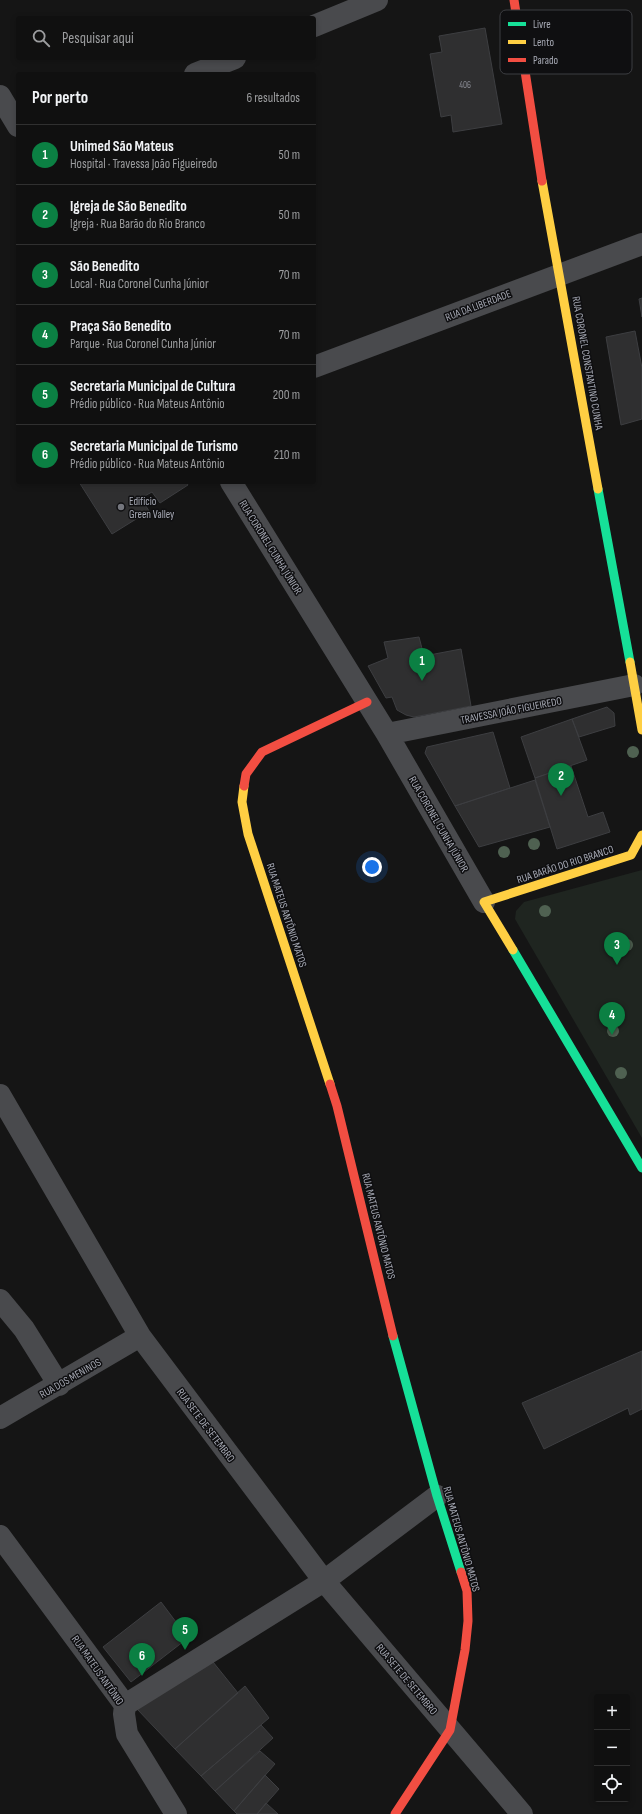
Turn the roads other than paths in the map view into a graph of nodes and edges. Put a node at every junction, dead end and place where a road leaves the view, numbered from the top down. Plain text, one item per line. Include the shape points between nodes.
1 (377, 0) edge
2 (514, 0) edge
3 (516, 10) edge
4 (316, 25) edge
5 (229, 60) edge
6 (200, 72) edge
7 (526, 74) edge
8 (0, 96) edge
9 (16, 123) edge
10 (642, 244) edge
11 (560, 274) junction
12 (316, 366) edge
13 (233, 484) edge
14 (634, 685) junction
15 (367, 702) junction
16 (642, 730) edge
17 (387, 734) junction
18 (642, 835) edge
19 (631, 855) junction
20 (642, 856) edge
21 (484, 902) junction
22 (0, 1095) edge
23 (642, 1168) edge
24 (0, 1300) edge
25 (140, 1336) junction
26 (59, 1385) junction
27 (0, 1418) edge
28 (437, 1496) junction
29 (0, 1536) edge
30 (324, 1581) junction
31 (125, 1706) junction
32 (450, 1730) junction
33 (176, 1814) edge
34 (395, 1814) edge
35 (522, 1814) edge

1 - 4 street
2 - 3 street, RUA CORONEL CONSTANTINO CUNHA
5 - 6 street
7 - 11 street, RUA CORONEL CONSTANTINO CUNHA
8 - 9 street
10 - 11 street, RUA DA LIBERDADE
11 - 12 street, RUA DA LIBERDADE
11 - 14 street, RUA CORONEL CONSTANTINO CUNHA
13 - 15 street, RUA CORONEL CUNHA JÚNIOR
14 - 16 street, RUA CORONEL CONSTANTINO CUNHA
14 - 17 street, TRAVESSA JOÃO FIGUEIREDO
15 - 17 street, RUA CORONEL CUNHA JÚNIOR
15 - 28 street, RUA MATEUS ANTÔNIO MATOS via 262,752 246,774 242,802 248,834 337,1106 397,1351
17 - 21 street, RUA CORONEL CUNHA JÚNIOR
18 - 19 street, RUA BARÃO DO RIO BRANCO
19 - 20 street
19 - 21 street, RUA BARÃO DO RIO BRANCO
21 - 23 street, RUA CORONEL CUNHA JÚNIOR
22 - 25 street, RUA SETE DE SETEMBRO
24 - 26 street via 24,1329
25 - 26 street, RUA DOS MENINOS
25 - 30 street, RUA SETE DE SETEMBRO
26 - 27 street, RUA DOS MENINOS
28 - 30 street
28 - 32 street, RUA MATEUS ANTÔNIO MATOS via 467,1591 468,1621 465,1650
29 - 31 street, RUA MATEUS ANTÔNIO
30 - 31 street
30 - 32 street, RUA SETE DE SETEMBRO
31 - 33 street, RUA MATEUS ANTÔNIO via 127,1734
32 - 34 street, RUA MATEUS ANTÔNIO MATOS
32 - 35 street, RUA SETE DE SETEMBRO

